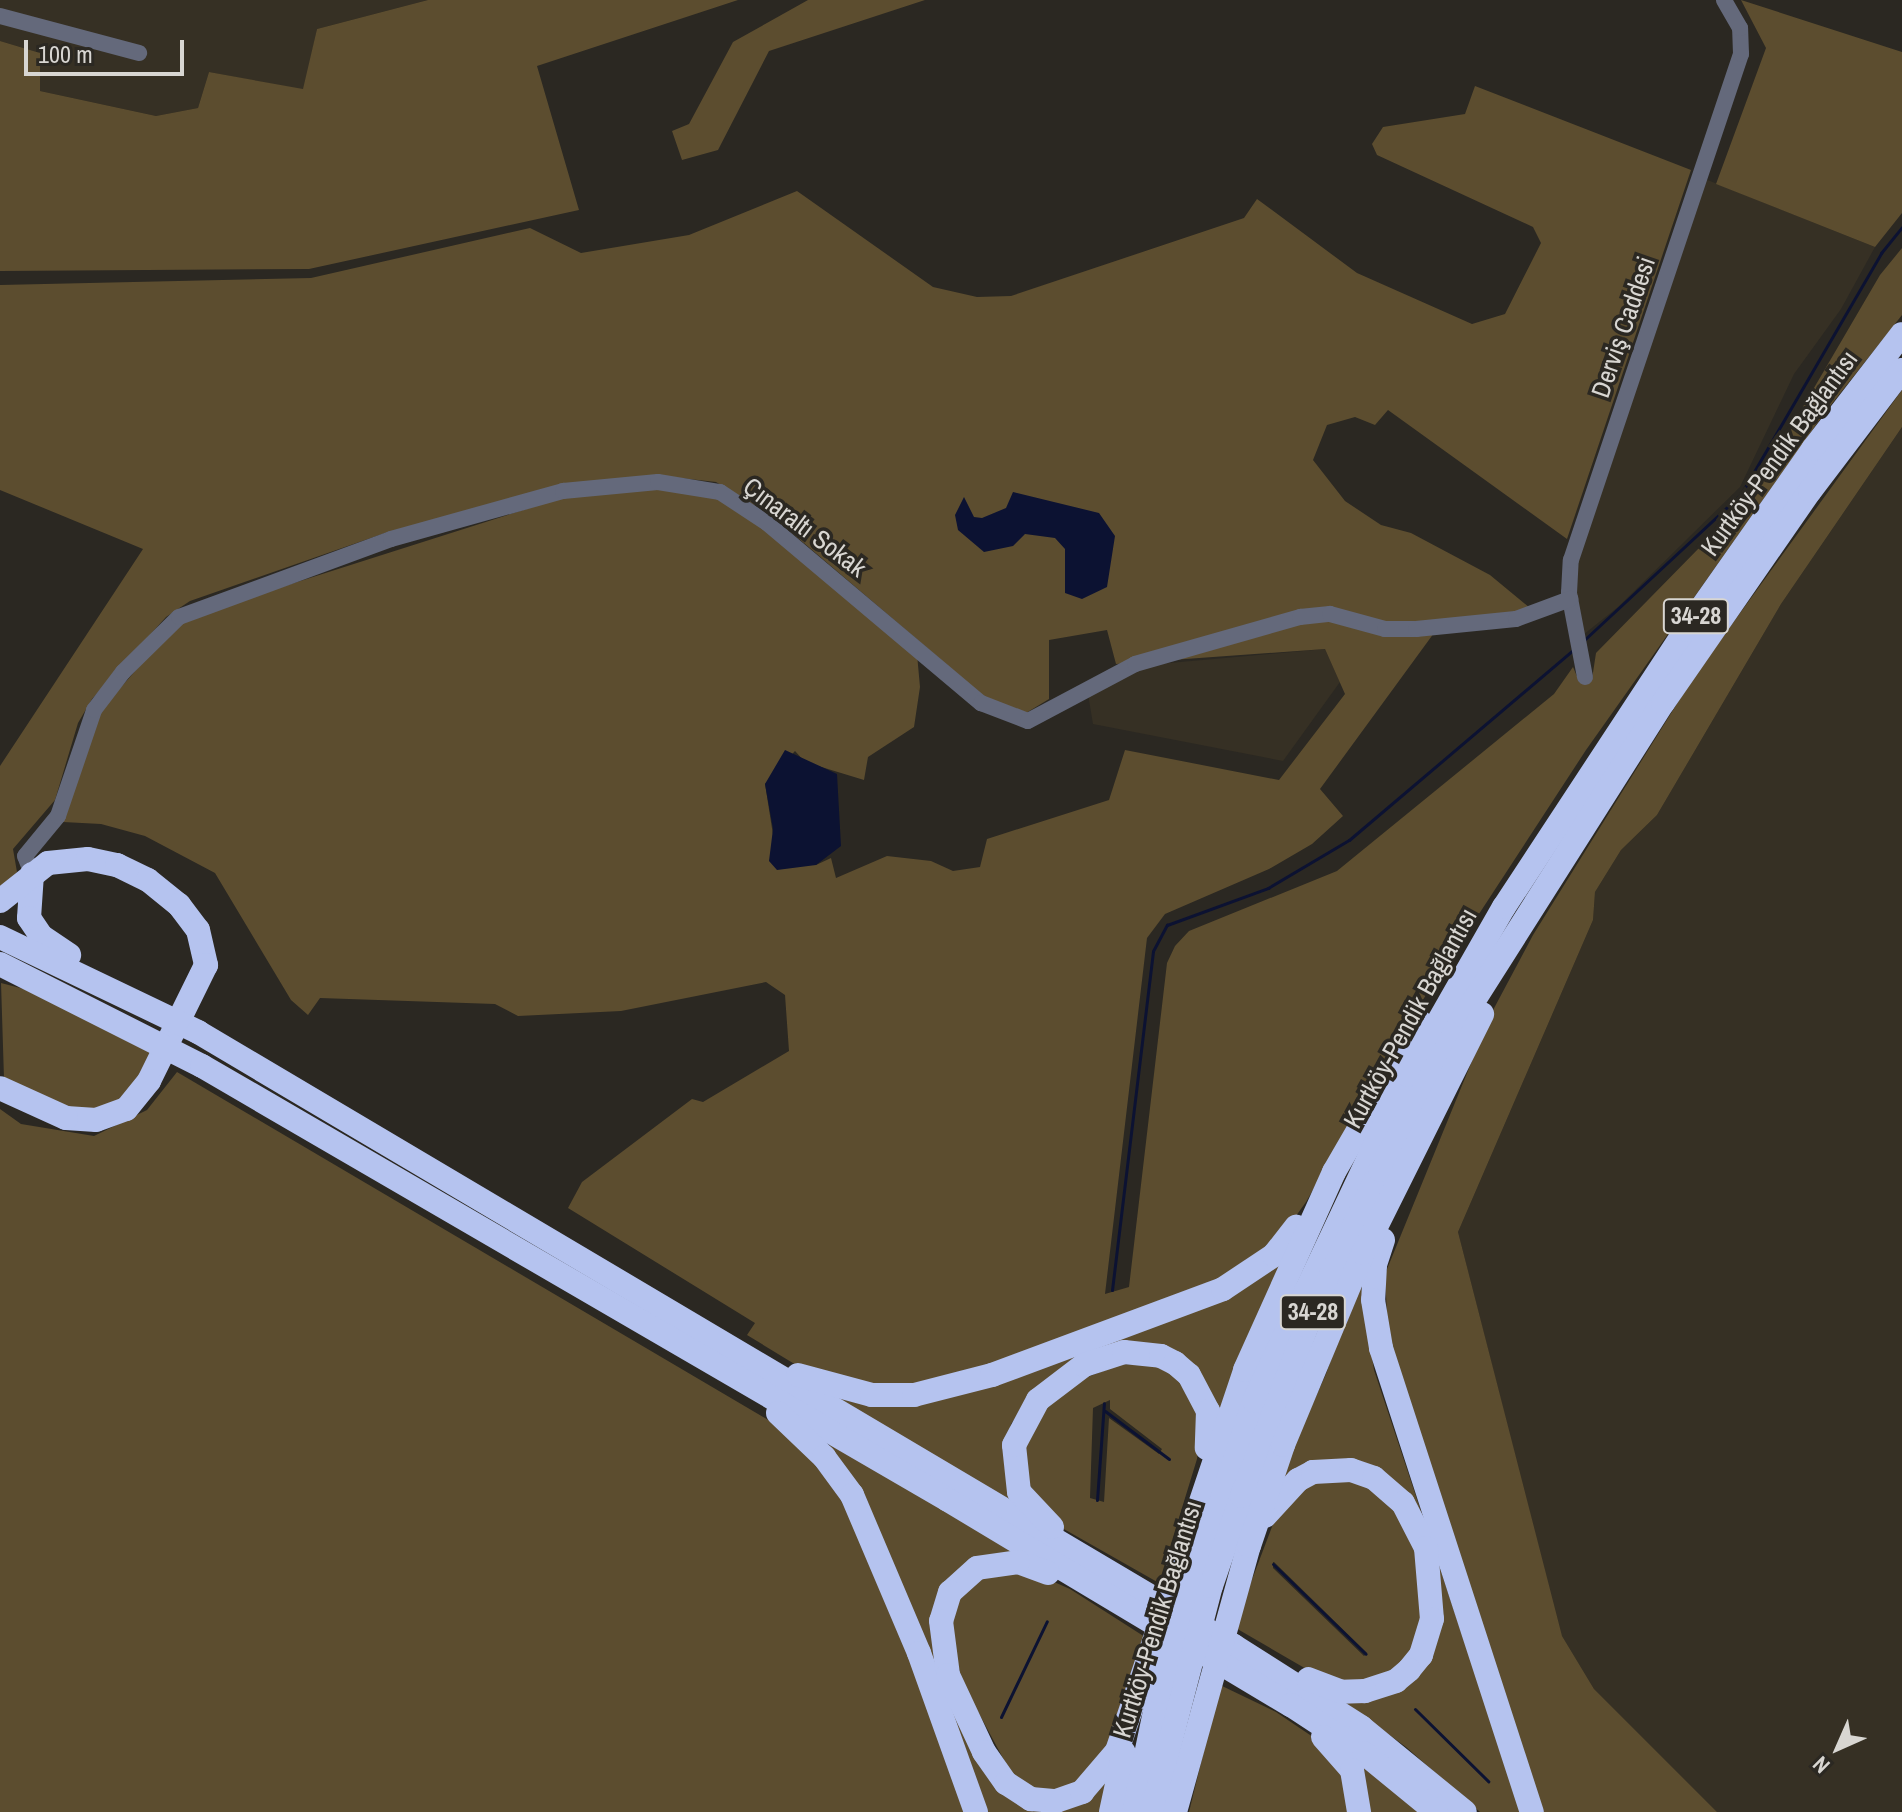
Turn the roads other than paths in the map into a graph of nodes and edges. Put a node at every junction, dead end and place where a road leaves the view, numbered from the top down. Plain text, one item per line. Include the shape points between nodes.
1 (1724, 0) edge
2 (0, 16) edge
3 (139, 53) dead end
4 (1902, 334) edge
5 (1902, 370) edge
6 (1570, 599) junction
7 (1583, 669) dead end
8 (1567, 853) junction
9 (32, 874) junction
10 (0, 901) edge
11 (1504, 907) junction
12 (0, 937) edge
13 (0, 964) edge
14 (0, 976) edge
15 (101, 1011) junction
16 (198, 1032) junction
17 (0, 1088) edge
18 (1410, 1160) junction
19 (1334, 1172) junction
20 (686, 1346) junction
21 (754, 1360) junction
22 (1203, 1483) junction
23 (1249, 1546) junction
24 (1115, 1588) junction
25 (1234, 1646) junction
26 (1135, 1703) junction
27 (1291, 1705) junction
28 (1183, 1772) junction
29 (976, 1812) edge
30 (1111, 1812) edge
31 (1134, 1812) edge
32 (1152, 1812) edge
33 (1175, 1812) edge
34 (1181, 1812) edge
35 (1359, 1812) edge
36 (1436, 1812) edge
37 (1465, 1812) edge
38 (1532, 1812) edge

1 - 6 street, Derviş Caddesi via 1740,28 1741,54 1580,524
2 - 3 street
4 - 11 highway, Kurtköy-Pendik Bağlantısı / 34-28 via 1813,449 1686,630
5 - 8 highway, Kurtköy-Pendik Bağlantısı / 34-28 via 1736,597
6 - 7 street, Derviş Caddesi
6 - 9 street, Çınaraltı Sokak via 1516,619 1416,629 1385,629 1330,614 1300,617 1135,664 1028,721 981,703 767,523 720,492 658,482 563,491 391,539 179,617 123,672 94,710 58,816 25,856
8 - 18 highway
8 - 32 highway, Kurtköy-Pendik Bağlantısı / 34-28 via 1424,1087 1307,1326 1211,1586
9 - 10 highway
9 - 16 highway via 27,909 41,936
9 - 17 highway via 57,860 88,859 117,865 160,887 189,916 204,944 206,965 149,1081 126,1109 96,1120 44,1111
11 - 19 highway via 1472,944 1382,1081
11 - 31 highway, Kurtköy-Pendik Bağlantısı / 34-28 via 1357,1174 1254,1401 1159,1692
12 - 16 highway
13 - 15 highway
14 - 15 highway
15 - 20 highway
16 - 21 highway
18 - 23 highway via 1352,1280 1283,1445
18 - 38 highway via 1375,1265 1373,1300 1381,1348
19 - 21 highway via 1274,1255 1249,1274 1059,1354 914,1395 846,1390
19 - 22 highway via 1245,1370
20 - 24 highway
20 - 29 highway via 800,1431 852,1495 919,1653
21 - 24 highway
22 - 24 highway via 1208,1411 1189,1375 1161,1356 1124,1352 1103,1358 1066,1376 1038,1400 1014,1445 1019,1492
22 - 26 highway
23 - 25 highway via 1269,1508 1298,1480 1332,1469 1374,1478 1403,1503 1426,1548 1432,1619 1421,1655 1409,1670 1396,1681 1365,1691 1323,1687
23 - 28 highway
24 - 25 highway via 1152,1597
24 - 26 highway via 1018,1562 977,1568 950,1592 941,1621 948,1675 984,1752 1006,1783 1031,1799 1056,1801 1082,1792 1103,1773
24 - 27 highway via 1145,1621
25 - 37 highway via 1361,1727
26 - 30 highway
27 - 35 highway via 1352,1770
27 - 36 highway via 1364,1753
28 - 33 highway
28 - 34 highway

